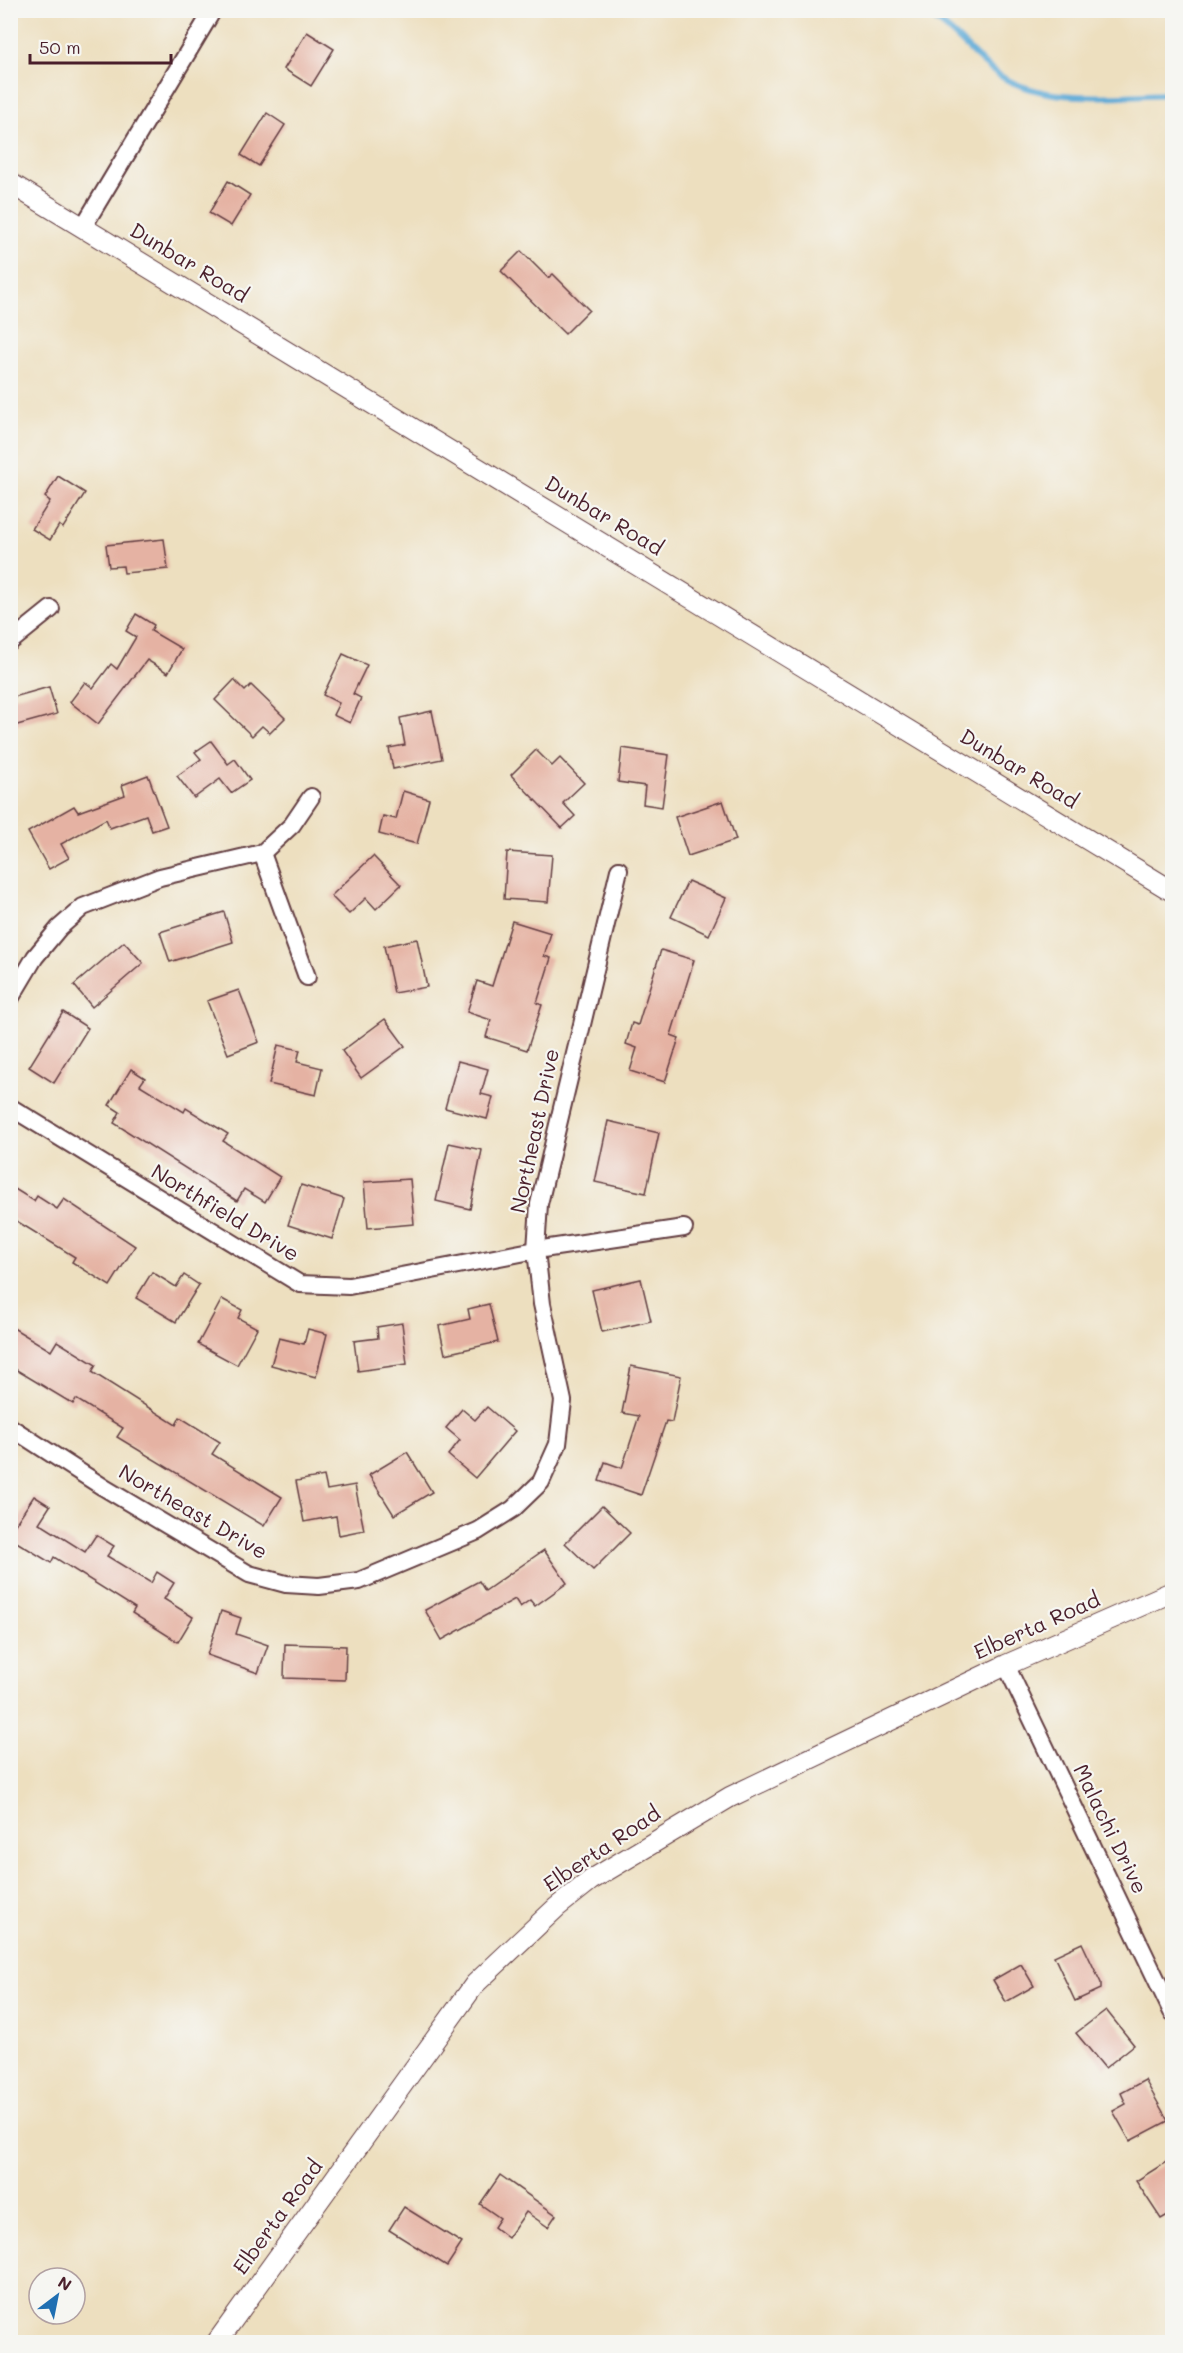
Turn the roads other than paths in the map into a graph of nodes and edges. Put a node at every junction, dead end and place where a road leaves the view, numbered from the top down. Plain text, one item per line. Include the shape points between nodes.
1 (213, 10) edge
2 (10, 183) edge
3 (83, 227) junction
4 (51, 609) dead end
5 (10, 642) edge
6 (311, 797) dead end
7 (262, 853) junction
8 (619, 870) dead end
9 (1173, 891) edge
10 (307, 977) dead end
11 (10, 999) edge
12 (10, 1107) edge
13 (684, 1228) dead end
14 (536, 1250) junction
15 (10, 1427) edge
16 (1173, 1592) edge
17 (1006, 1665) junction
18 (1173, 2012) edge
19 (217, 2343) edge

1 - 3 street
2 - 3 street, Dunbar Road
3 - 9 street, Dunbar Road
4 - 5 street
6 - 7 street via 292,825
7 - 10 street
7 - 11 street via 160,877 83,907 35,957
8 - 14 street, Northeast Drive via 546,1167
12 - 14 street, Northfield Drive via 300,1284 349,1286
13 - 14 street, Northfield Drive
14 - 15 street, Northeast Drive via 542,1304 562,1401 558,1444 541,1482 513,1509 478,1531 359,1581 319,1586 286,1584 249,1574
16 - 17 street, Elberta Road
17 - 18 street, Malachi Drive
17 - 19 street, Elberta Road via 730,1797 591,1880 557,1907 475,1984

